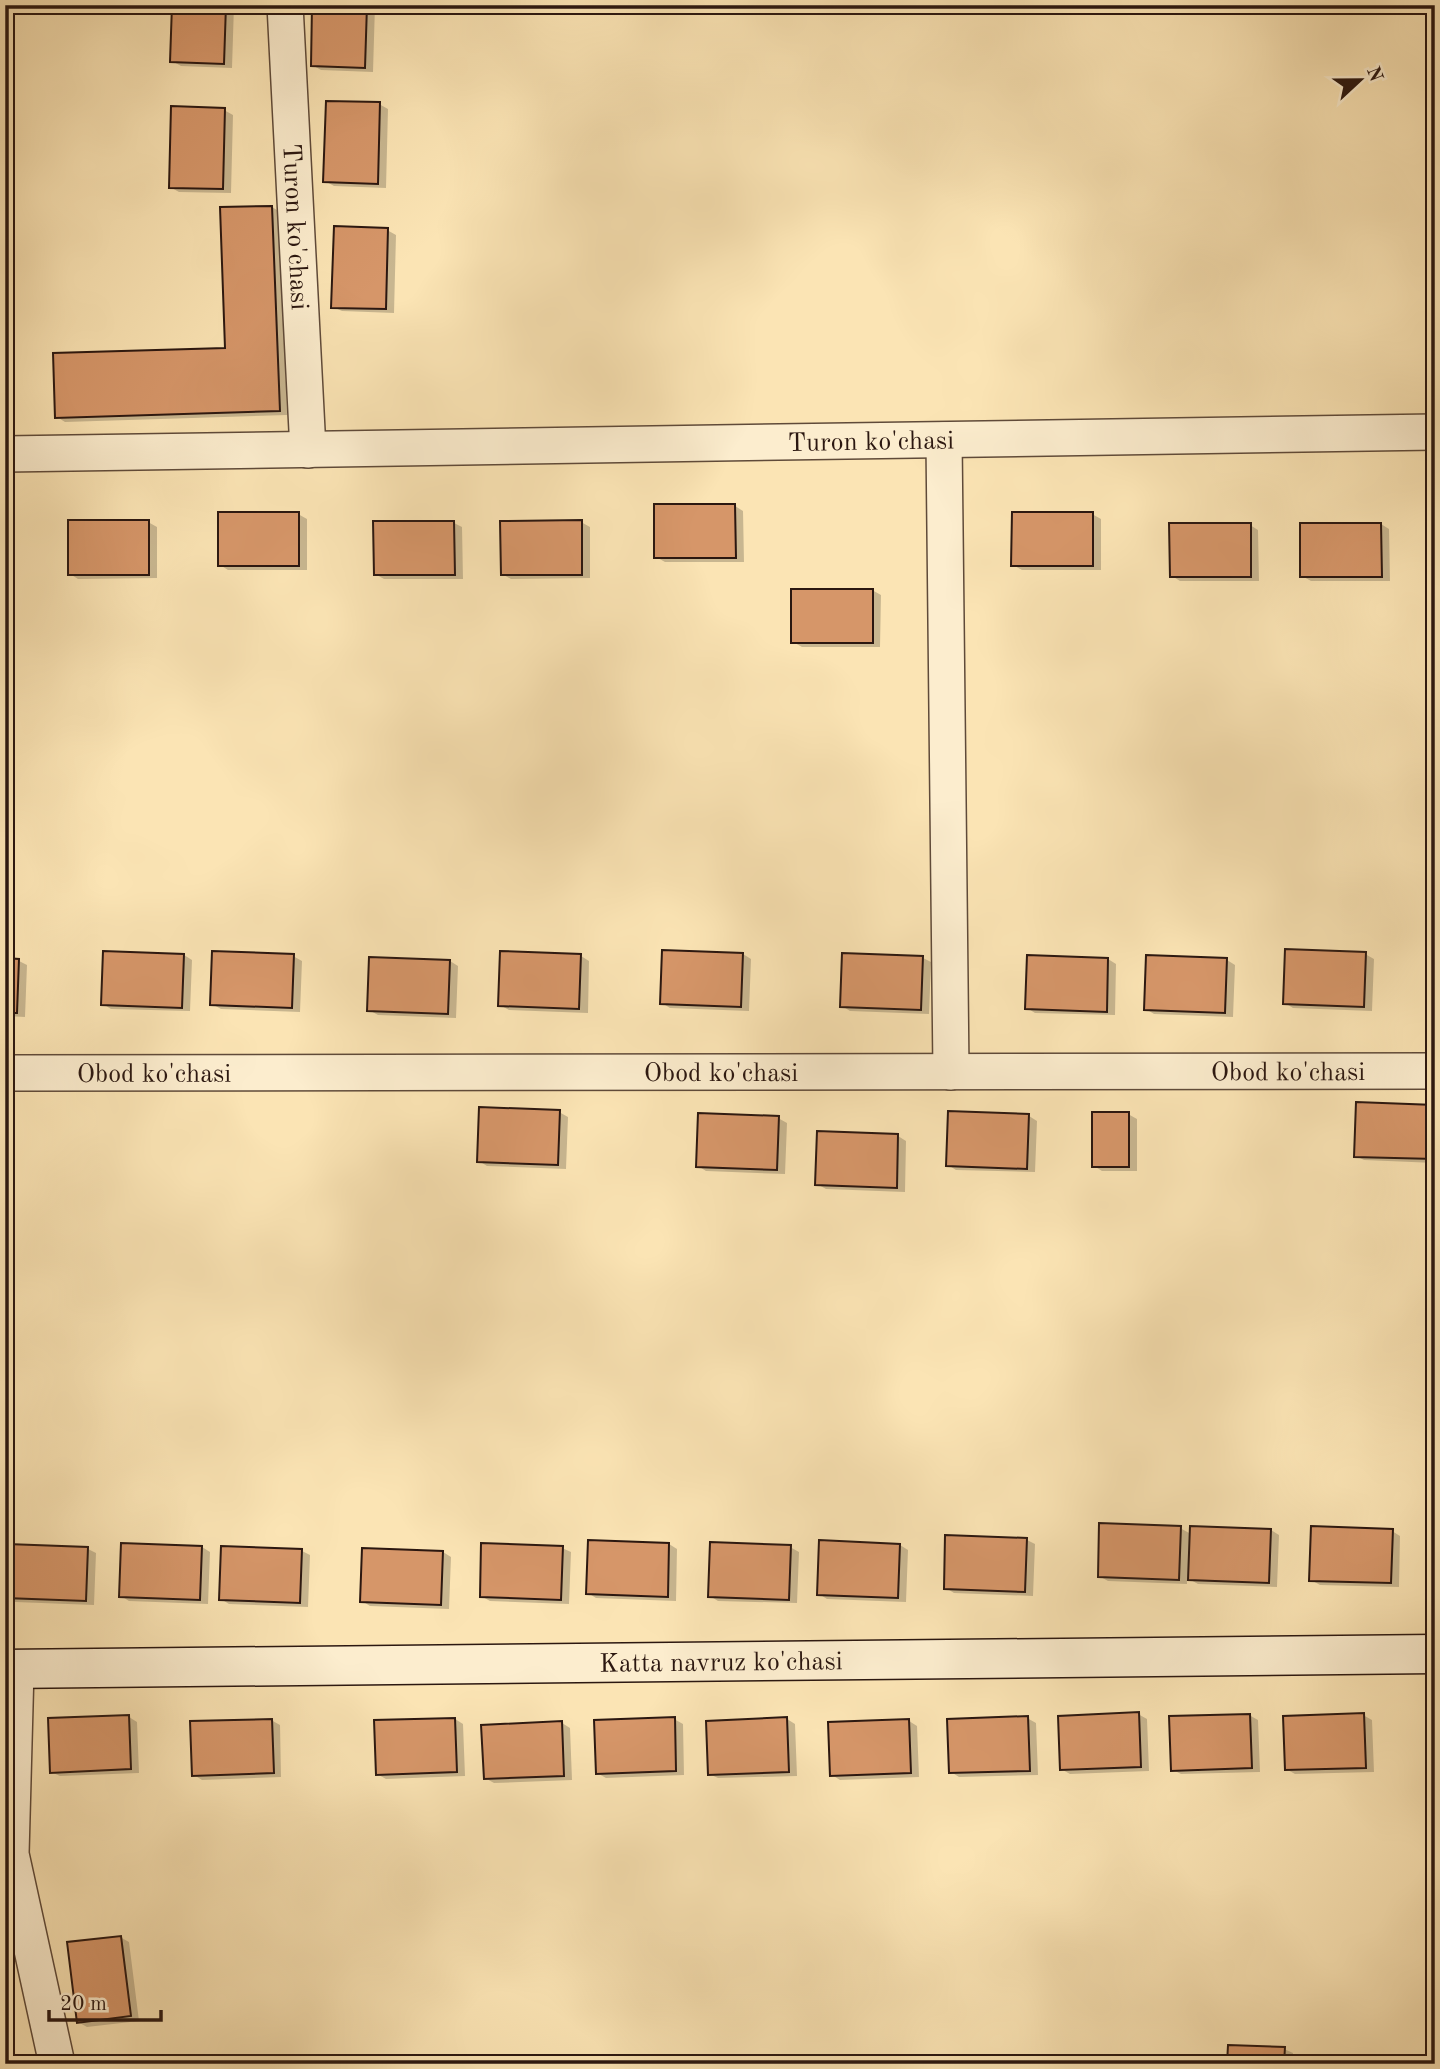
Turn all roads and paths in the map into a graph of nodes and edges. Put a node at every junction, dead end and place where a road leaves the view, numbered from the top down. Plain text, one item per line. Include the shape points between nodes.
1 (285, 5) edge
2 (1435, 432) edge
3 (944, 440) junction
4 (308, 450) junction
5 (5, 454) edge
6 (1435, 1071) edge
7 (951, 1072) junction
8 (5, 1073) edge
9 (1435, 1654) edge
10 (11, 1669) edge
11 (57, 2064) edge

1 - 4 street, Turon ko'chasi
2 - 3 street, Turon ko'chasi
3 - 4 street, Turon ko'chasi
3 - 7 street
4 - 5 street, Turon ko'chasi
6 - 7 street, Obod ko'chasi
7 - 8 street, Obod ko'chasi
9 - 10 street, Katta navruz ko'chasi
10 - 11 street via 11,1854

